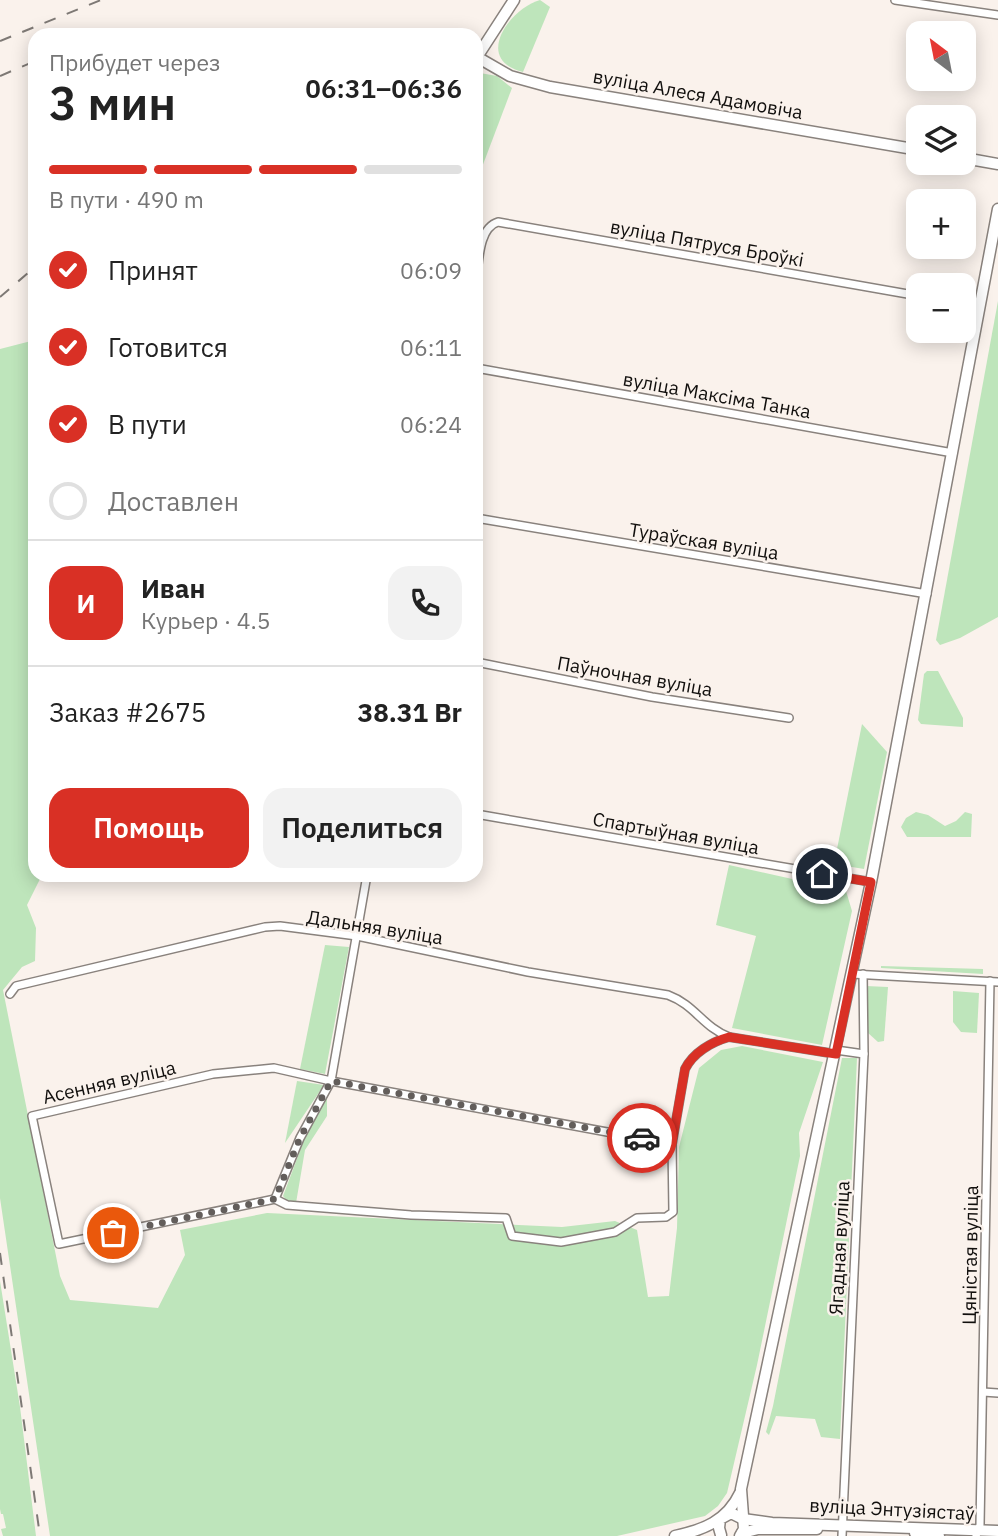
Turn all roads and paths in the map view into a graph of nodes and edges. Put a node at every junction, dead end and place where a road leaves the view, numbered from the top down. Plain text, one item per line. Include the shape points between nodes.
1 (514, 0) edge
2 (895, 0) edge
3 (998, 15) edge
4 (483, 48) edge
5 (483, 60) edge
6 (906, 148) edge
7 (976, 160) edge
8 (998, 164) edge
9 (998, 209) edge
10 (483, 243) edge
11 (906, 294) edge
12 (976, 306) edge
13 (979, 307) junction
14 (483, 369) edge
15 (953, 453) junction
16 (483, 519) edge
17 (927, 594) junction
18 (483, 663) edge
19 (789, 718) dead end
20 (483, 815) edge
21 (366, 882) edge
22 (871, 882) junction
23 (357, 936) junction
24 (852, 974) junction
25 (863, 974) junction
26 (994, 981) edge
27 (10, 994) dead end
28 (729, 1037) junction
29 (836, 1052) junction
30 (864, 1054) junction
31 (331, 1081) junction
32 (989, 1117) junction
33 (998, 1118) edge
34 (672, 1143) junction
35 (275, 1199) junction
36 (983, 1392) junction
37 (998, 1393) edge
38 (741, 1489) junction
39 (742, 1504) junction
40 (722, 1517) junction
41 (743, 1519) junction
42 (784, 1522) junction
43 (801, 1526) junction
44 (842, 1530) edge
45 (998, 1531) edge
46 (695, 1532) junction
47 (978, 1533) edge
48 (741, 1535) edge
49 (675, 1536) edge
50 (722, 1536) edge
51 (939, 1536) edge

1 - 4 main road
2 - 3 street
5 - 6 main road, вуліца Алеся Адамовіча via 510,76 550,87
7 - 8 main road
9 - 13 main road
10 - 11 street, вуліца Пятруся Броўкі via 489,224 498,222
12 - 13 street
13 - 15 main road
14 - 15 street, вуліца Максіма Танка
15 - 17 main road
16 - 17 street, Тураўская вуліца
17 - 22 main road
18 - 19 street, Паўночная вуліца
20 - 22 street, Спартыўная вуліца
21 - 23 street
22 - 24 main road
23 - 27 street, Дальняя вуліца via 265,927 16,986
23 - 28 street, Дальняя вуліца via 668,995 687,1003 713,1029
23 - 31 street
24 - 25 street
24 - 29 main road
25 - 26 street
25 - 30 street, Ягадная вуліца
26 - 32 street, Цяністая вуліца
28 - 29 street
28 - 34 street via 689,1060
29 - 30 street
29 - 38 main road
30 - 44 street, Ягадная вуліца
31 - 34 street
31 - 35 street via 300,1138
31 - 35 street, Асенняя вуліца via 274,1068 247,1069 32,1116 59,1244
32 - 33 street
32 - 36 street, Цяністая вуліца
34 - 35 street via 671,1216 637,1218 615,1233 561,1242 512,1236 506,1218 287,1205
36 - 37 street
36 - 47 street, Цяністая вуліца
38 - 39 main road
38 - 40 main road
39 - 41 main road
39 - 42 main road, вуліца Энтузіястаў via 748,1516
40 - 41 main road, вуліца Энтузіястаў via 731,1513
40 - 46 main road
40 - 50 main road
41 - 42 main road, вуліца Энтузіястаў
41 - 48 main road
42 - 43 main road, вуліца Энтузіястаў
43 - 44 main road, вуліца Энтузіястаў
43 - 48 main road, вуліца Энтузіястаў
44 - 47 main road, вуліца Энтузіястаў
44 - 51 main road, вуліца Энтузіястаў
45 - 47 main road, вуліца Энтузіястаў
46 - 49 main road
46 - 50 main road

